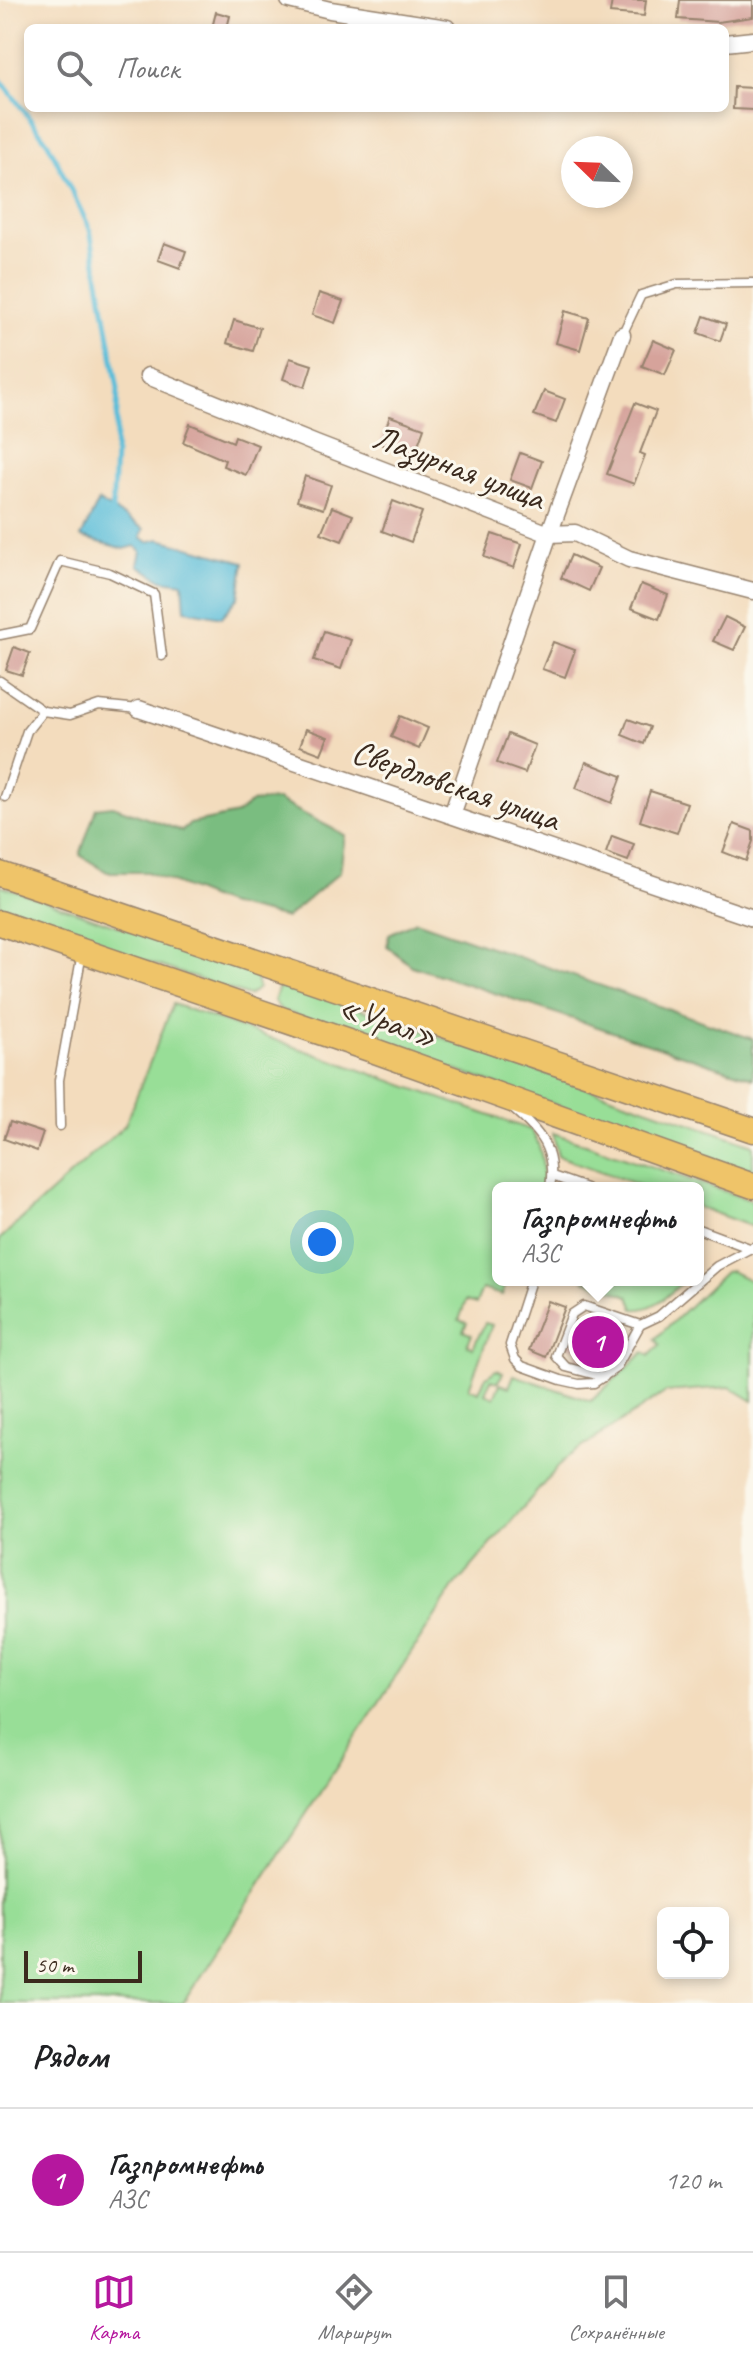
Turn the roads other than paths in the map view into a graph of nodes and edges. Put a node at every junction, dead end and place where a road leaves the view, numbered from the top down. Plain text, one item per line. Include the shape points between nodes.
1 (289, 0) edge
2 (421, 24) edge
3 (753, 40) edge
4 (729, 43) edge
5 (753, 283) edge
6 (622, 335) joint
7 (148, 376) dead end
8 (549, 534) junction
9 (753, 591) edge
10 (0, 635) edge
11 (162, 656) dead end
12 (0, 681) edge
13 (139, 709) joint
14 (43, 711) junction
15 (5, 797) dead end
16 (452, 815) junction
17 (0, 874) edge
18 (753, 918) edge
19 (0, 923) edge
20 (82, 951) junction
21 (498, 1096) junction
22 (60, 1126) dead end
23 (753, 1130) edge
24 (552, 1176) junction
25 (551, 1182) edge
26 (569, 1182) edge
27 (753, 1186) edge
28 (704, 1231) edge
29 (752, 1248) edge
30 (704, 1277) edge
31 (529, 1286) edge
32 (694, 1286) edge
33 (640, 1325) junction
34 (604, 1377) junction

1 - 2 street
3 - 4 street
5 - 6 lane via 677,284 641,295
6 - 8 street
7 - 8 street, Лазурная улица
8 - 9 street, Лазурная улица via 575,533 629,559
8 - 16 street
10 - 11 lane via 30,629 60,561 110,573 154,594
12 - 14 lane
13 - 14 lane via 99,705 70,715
13 - 16 street, Свердловская улица
14 - 15 lane via 27,731
16 - 18 street, Свердловская улица
17 - 23 main road, «Урал»
19 - 20 main road, «Урал»
20 - 21 main road, «Урал»
20 - 22 lane via 59,1080
21 - 24 lane via 538,1131
21 - 27 main road, «Урал»
24 - 25 lane
24 - 26 lane
28 - 29 lane
29 - 30 lane
31 - 34 lane via 510,1345 515,1359 570,1382 594,1383
32 - 33 lane
33 - 34 lane via 616,1368
33 - 34 lane via 591,1307 572,1314 556,1356 566,1367

